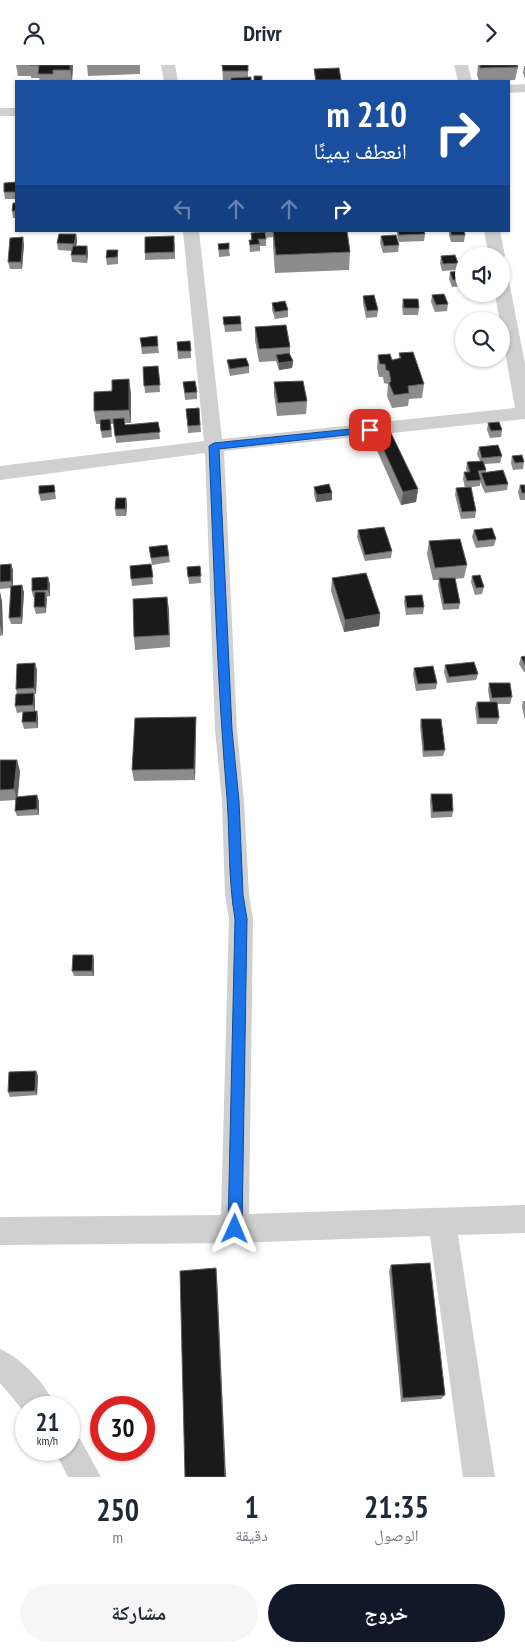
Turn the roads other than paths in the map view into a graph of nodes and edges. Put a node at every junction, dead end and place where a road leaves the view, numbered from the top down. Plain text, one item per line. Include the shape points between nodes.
1 (168, 65) edge
2 (462, 65) edge
3 (171, 80) edge
4 (465, 80) edge
5 (525, 88) edge
6 (510, 89) edge
7 (15, 112) edge
8 (0, 113) edge
9 (191, 232) edge
10 (492, 232) edge
11 (495, 247) edge
12 (505, 302) edge
13 (525, 413) edge
14 (214, 446) junction
15 (0, 473) edge
16 (525, 1219) edge
17 (442, 1223) junction
18 (235, 1229) junction
19 (0, 1231) edge
20 (0, 1364) edge
21 (31, 1396) edge
22 (76, 1461) edge
23 (85, 1477) edge
24 (479, 1477) edge

1 - 3 street
2 - 4 street
5 - 6 street
7 - 8 street
9 - 14 street
10 - 11 street
12 - 13 street
13 - 14 street
14 - 15 street
14 - 18 street via 226,730 241,919
16 - 17 street
17 - 18 street
17 - 24 street
18 - 19 street
20 - 21 street via 15,1375
22 - 23 street

